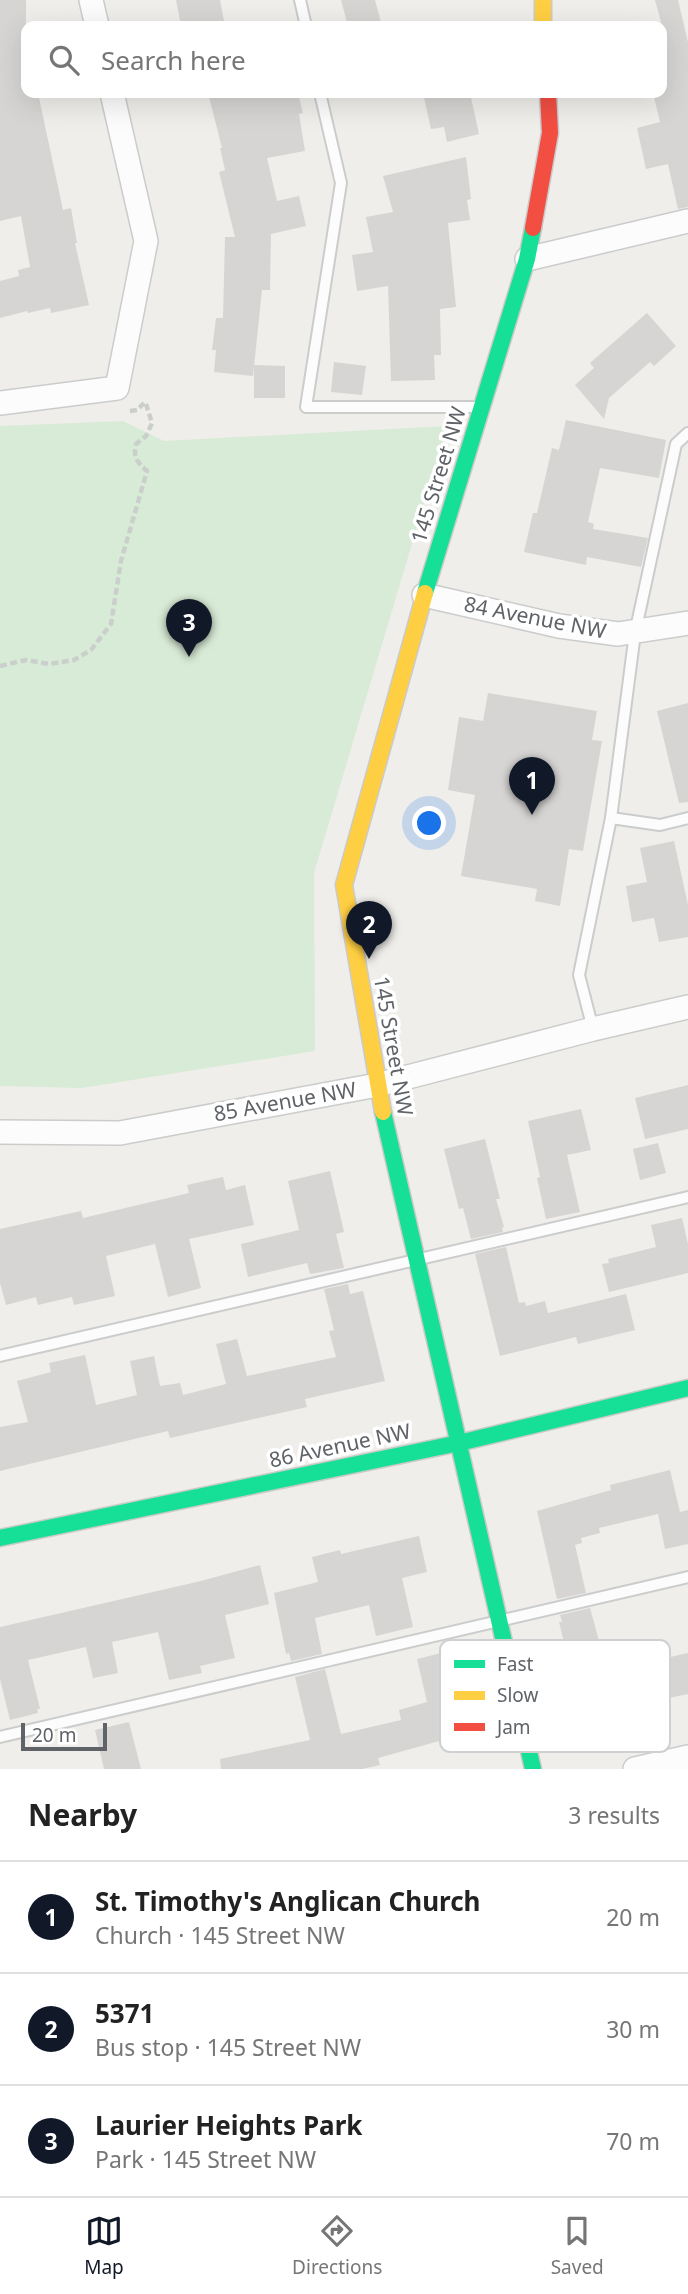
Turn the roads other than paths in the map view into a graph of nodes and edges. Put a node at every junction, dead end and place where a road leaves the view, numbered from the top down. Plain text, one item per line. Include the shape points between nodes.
1 (91, 0) edge
2 (300, 0) edge
3 (543, 0) edge
4 (96, 21) edge
5 (305, 21) edge
6 (543, 21) edge
7 (113, 98) edge
8 (321, 98) edge
9 (548, 98) edge
10 (688, 220) edge
11 (527, 260) junction
12 (0, 402) edge
13 (482, 407) junction
14 (688, 433) edge
15 (424, 595) junction
16 (688, 623) edge
17 (635, 633) junction
18 (611, 818) junction
19 (688, 818) edge
20 (688, 1007) edge
21 (593, 1029) junction
22 (377, 1085) junction
23 (0, 1132) edge
24 (688, 1197) edge
25 (417, 1260) junction
26 (0, 1356) edge
27 (688, 1388) edge
28 (459, 1443) junction
29 (0, 1538) edge
30 (688, 1577) edge
31 (498, 1621) junction
32 (502, 1640) edge
33 (0, 1737) edge
34 (688, 1756) edge
35 (635, 1769) edge

1 - 4 street
2 - 5 lane
3 - 6 street
7 - 12 street via 146,241 117,387
8 - 13 lane via 341,183 306,407
9 - 11 street, 145 Street NW via 551,133
10 - 11 street
11 - 13 street, 145 Street NW
13 - 15 street, 145 Street NW
14 - 17 lane via 676,444
15 - 17 street, 84 Avenue NW via 559,626
15 - 22 street, 145 Street NW via 344,885
16 - 17 street, 84 Avenue NW
17 - 18 lane
18 - 19 lane via 660,825
18 - 21 lane via 579,975
20 - 21 street, 85 Avenue NW
21 - 22 street, 85 Avenue NW
22 - 23 street, 85 Avenue NW via 120,1133
22 - 25 street, 145 Street NW
24 - 25 lane
25 - 26 lane
25 - 28 street, 145 Street NW
27 - 28 street, 86 Avenue NW
28 - 29 street, 86 Avenue NW
28 - 31 street, 145 Street NW
30 - 31 lane
31 - 32 street, 145 Street NW
31 - 33 lane
34 - 35 street

